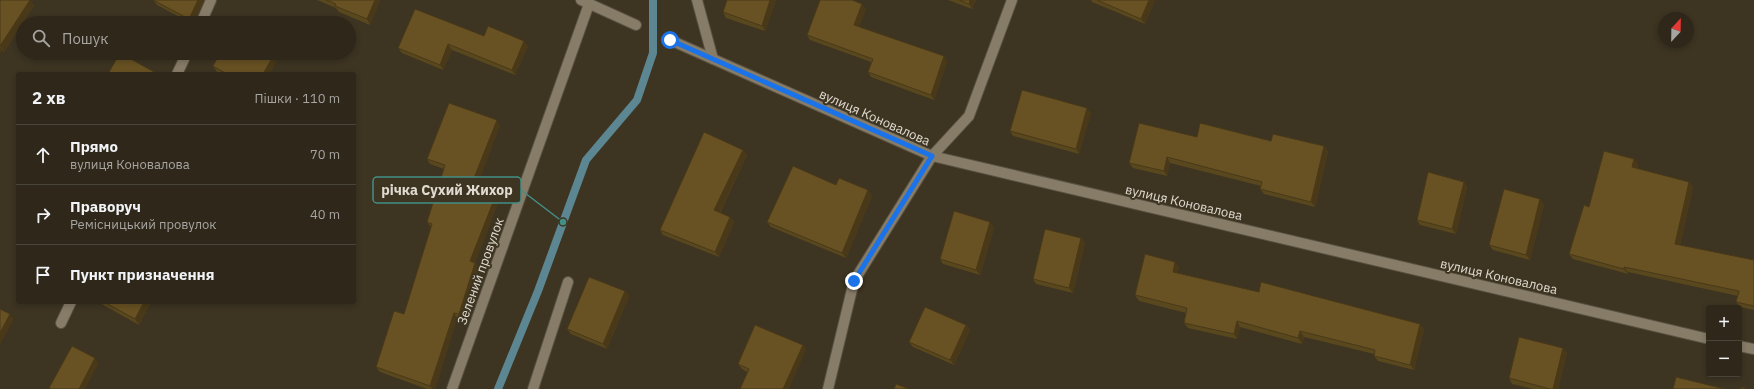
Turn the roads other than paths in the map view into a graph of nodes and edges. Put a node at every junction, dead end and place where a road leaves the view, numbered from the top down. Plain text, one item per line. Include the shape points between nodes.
1 (211, 0) edge
2 (697, 0) edge
3 (1012, 0) edge
4 (585, 2) edge
5 (204, 16) edge
6 (636, 24) dead end
7 (670, 40) dead end
8 (713, 59) junction
9 (184, 60) edge
10 (178, 72) edge
11 (932, 156) junction
12 (568, 282) dead end
13 (70, 304) edge
14 (61, 323) dead end
15 (1706, 337) edge
16 (1742, 347) edge
17 (1754, 349) edge
18 (452, 389) edge
19 (533, 389) edge
20 (828, 389) edge

1 - 5 street
2 - 8 street
3 - 11 street via 969,116
4 - 6 street
4 - 18 street, Зелений провулок
7 - 8 street, вулиця Коновалова
8 - 11 street, вулиця Коновалова
9 - 10 street
11 - 15 street, вулиця Коновалова
11 - 20 street via 854,281
12 - 19 street
13 - 14 street
16 - 17 street

